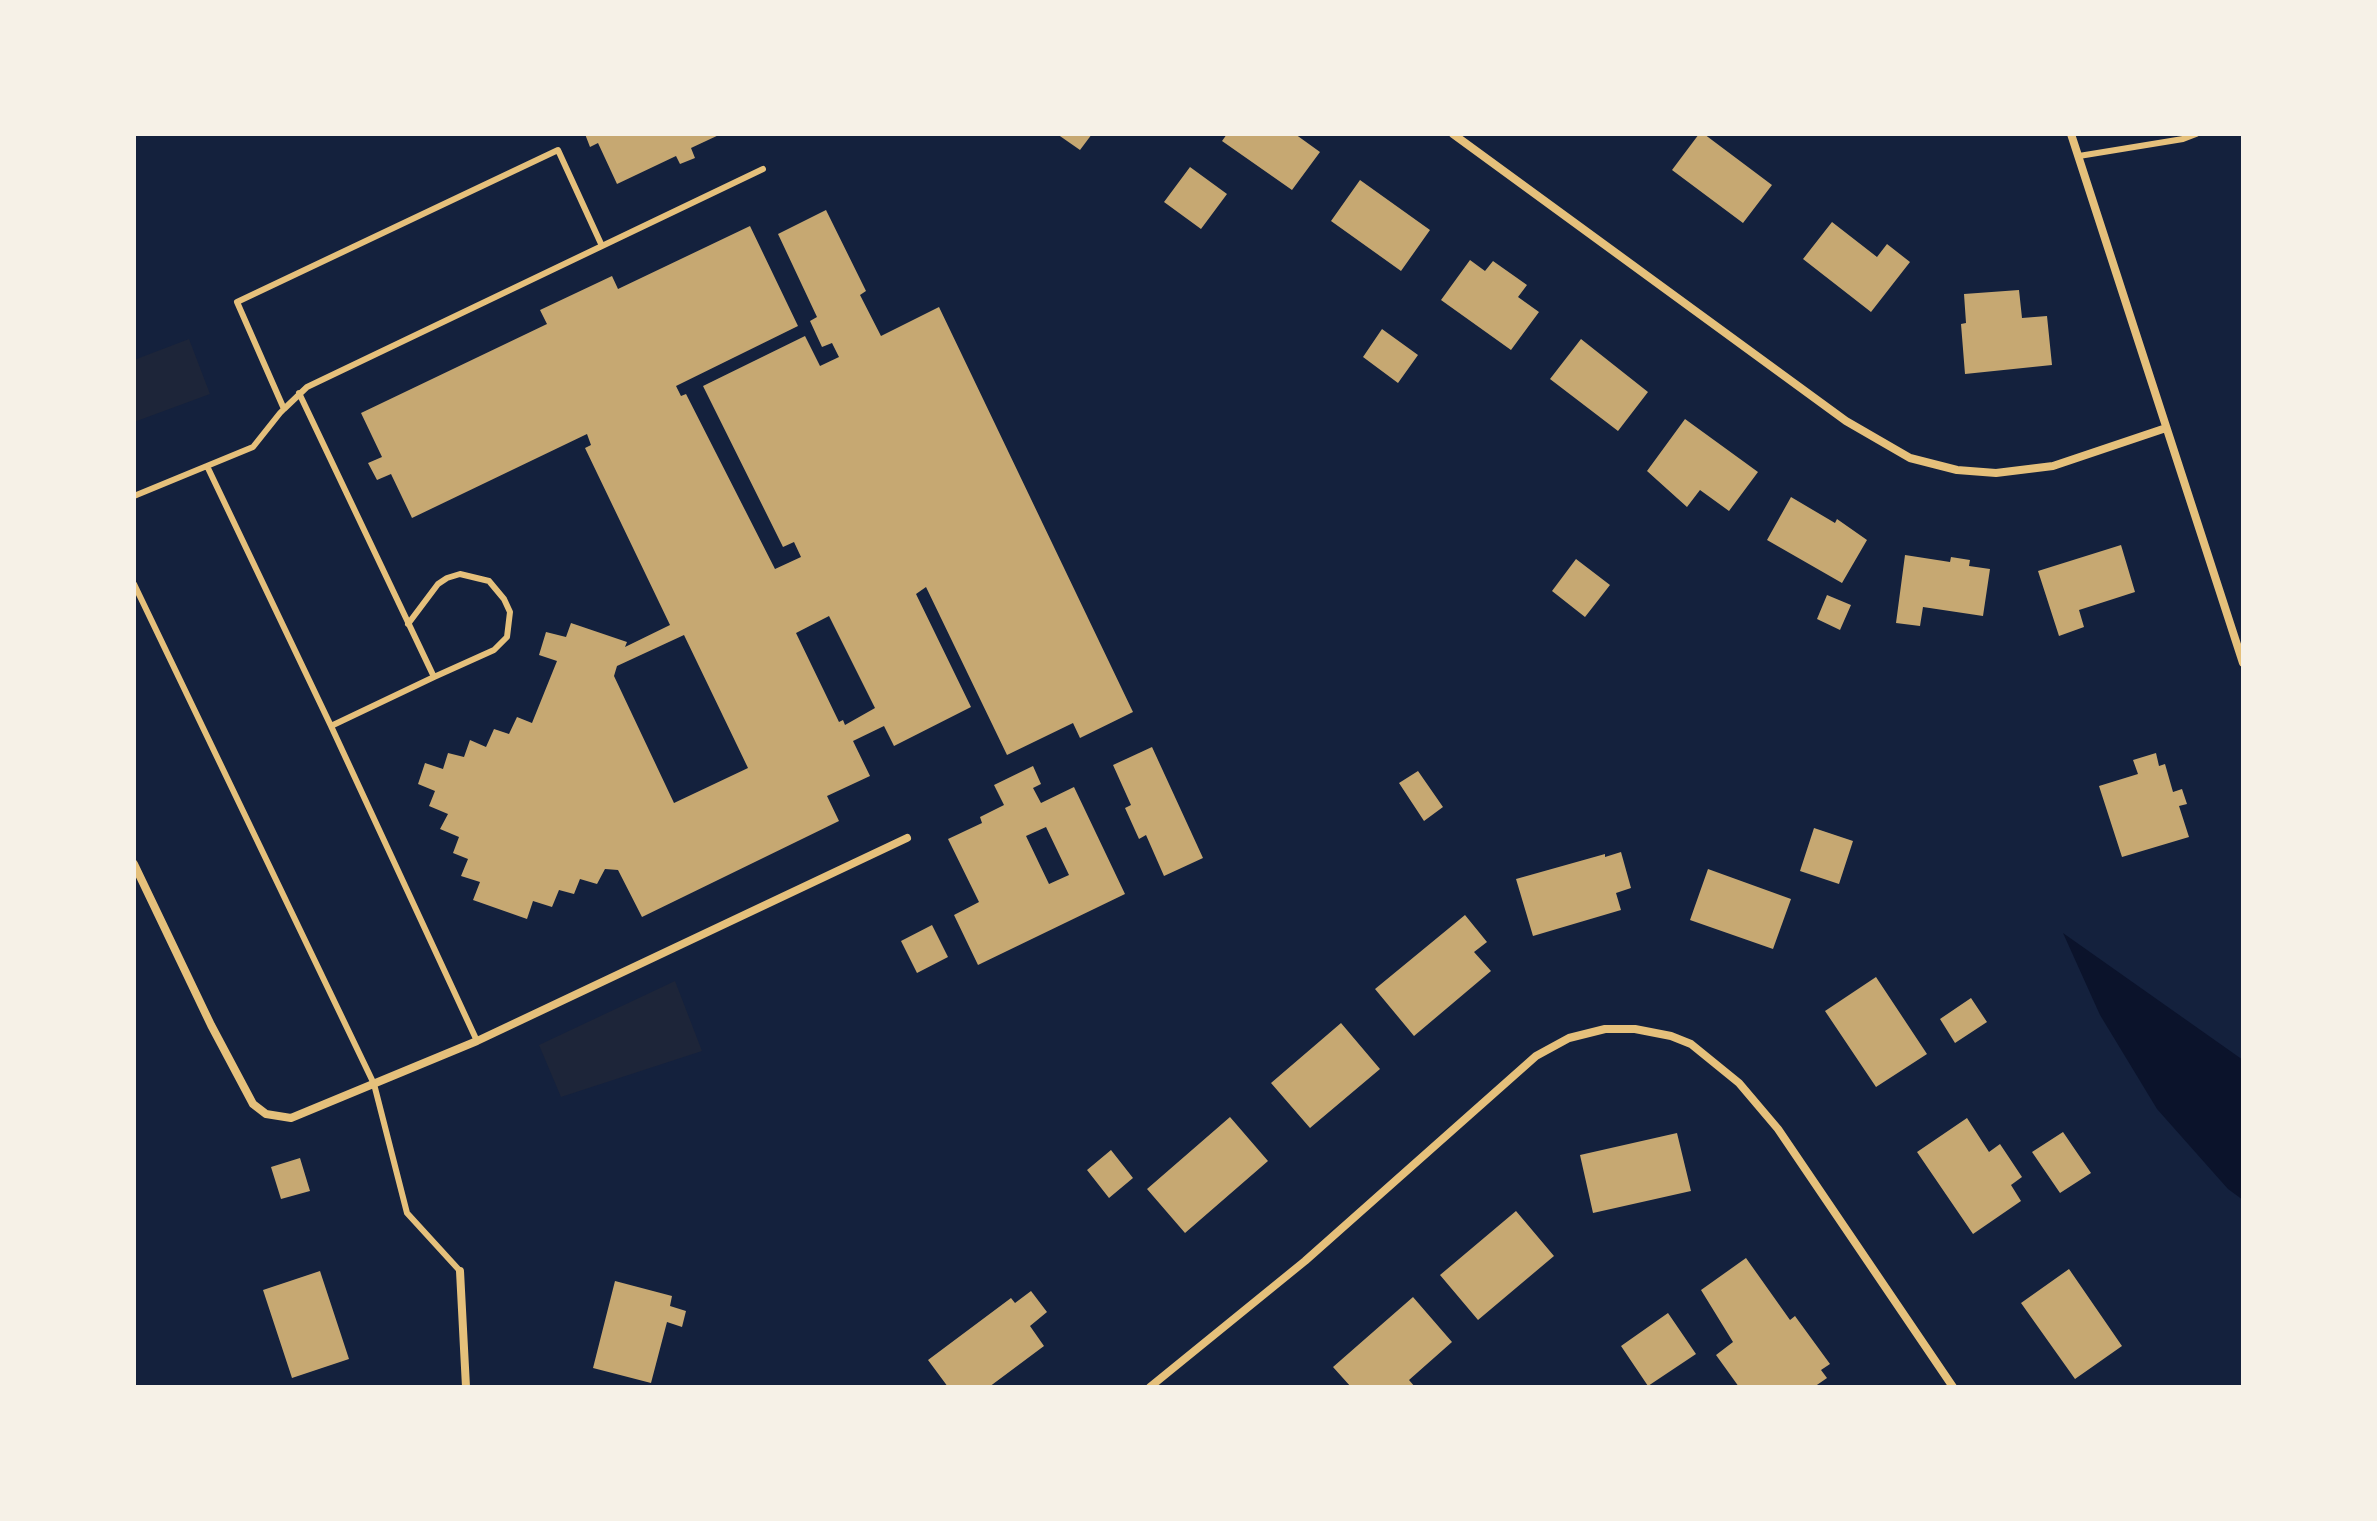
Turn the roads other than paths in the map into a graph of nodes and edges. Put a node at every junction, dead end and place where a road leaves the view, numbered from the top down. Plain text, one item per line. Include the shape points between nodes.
1 (1453, 134) edge
2 (2071, 134) edge
3 (2196, 134) edge
4 (2079, 156) junction
5 (763, 169) dead end
6 (602, 246) junction
7 (299, 393) junction
8 (284, 409) junction
9 (2166, 428) junction
10 (207, 466) junction
11 (134, 496) edge
12 (134, 584) edge
13 (408, 624) junction
14 (2243, 663) edge
15 (434, 677) junction
16 (331, 726) junction
17 (907, 838) dead end
18 (134, 864) edge
19 (477, 1041) junction
20 (374, 1084) junction
21 (460, 1271) joint
22 (466, 1387) edge
23 (1150, 1387) edge
24 (1953, 1387) edge

1 - 9 street via 1846,421 1910,458 1996,473 2053,466
2 - 4 street
3 - 4 lane
4 - 9 street
5 - 6 lane
6 - 7 lane
6 - 8 lane via 558,150 237,302
7 - 8 lane
7 - 13 lane
8 - 10 lane via 253,447
9 - 14 street
10 - 11 lane
10 - 16 lane
12 - 20 lane
13 - 15 lane
13 - 15 lane via 438,584 460,574 489,581 504,599 510,612 507,637 494,650
15 - 16 lane
16 - 19 lane
17 - 19 street
18 - 20 street via 253,1104 266,1114 291,1118
19 - 20 street
20 - 21 lane via 407,1213
21 - 22 street
23 - 24 street via 1305,1261 1536,1056 1569,1038 1605,1029 1635,1029 1691,1044 1739,1083 1778,1129

